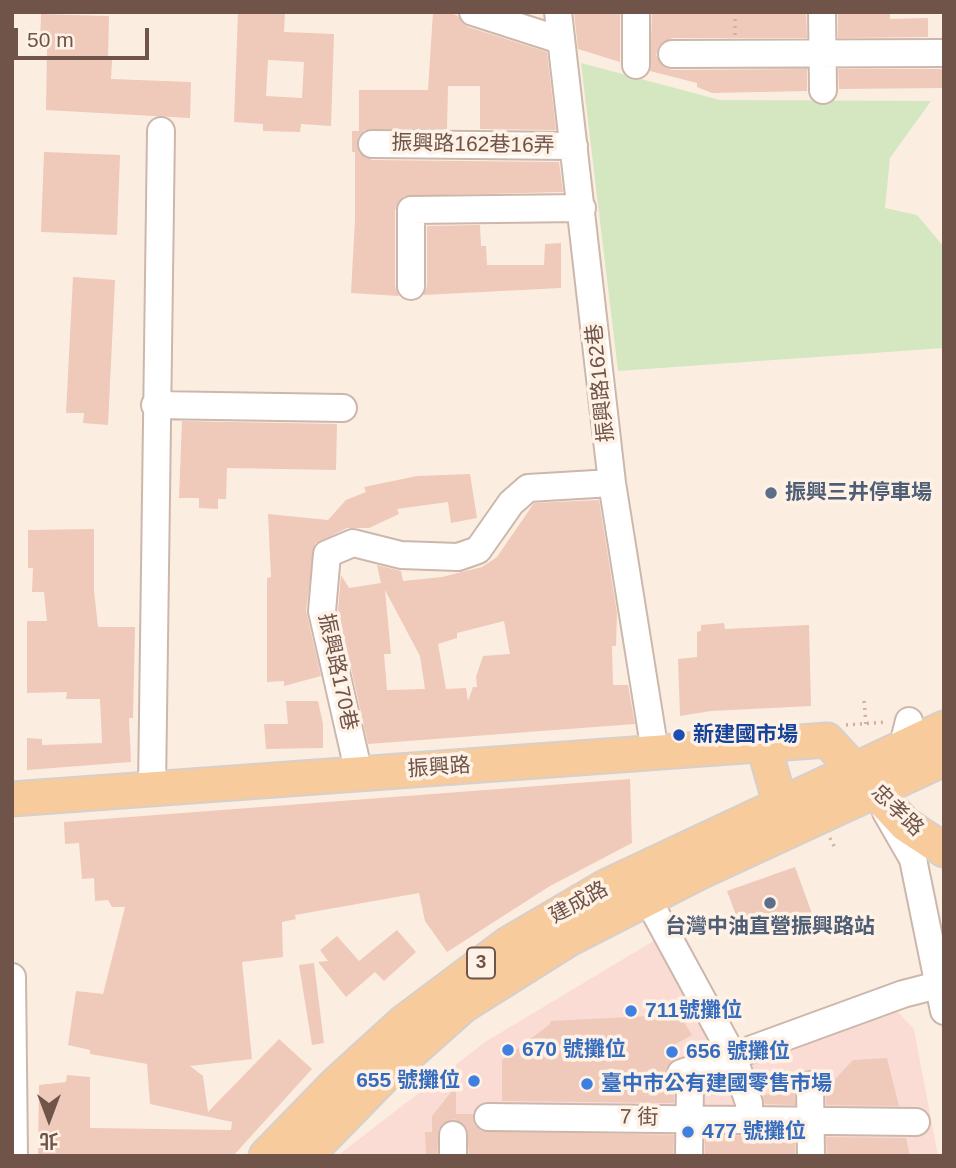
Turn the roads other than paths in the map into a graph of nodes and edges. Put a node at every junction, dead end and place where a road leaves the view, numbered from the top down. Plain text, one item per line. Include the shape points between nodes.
1 (473, 12) edge
2 (558, 12) edge
3 (636, 12) edge
4 (822, 12) edge
5 (560, 40) junction
6 (822, 53) junction
7 (944, 53) edge
8 (672, 54) dead end
9 (636, 65) dead end
10 (824, 90) dead end
11 (161, 131) dead end
12 (372, 144) dead end
13 (574, 146) junction
14 (582, 208) junction
15 (411, 286) dead end
16 (155, 405) junction
17 (343, 408) dead end
18 (612, 483) junction
19 (944, 728) edge
20 (763, 743) junction
21 (655, 752) junction
22 (944, 759) edge
23 (359, 774) junction
24 (864, 779) junction
25 (152, 788) junction
26 (12, 799) edge
27 (781, 807) junction
28 (944, 850) edge
29 (647, 898) junction
30 (12, 977) edge
31 (938, 985) junction
32 (944, 1011) edge
33 (733, 1056) junction
34 (810, 1085) dead end
35 (488, 1116) dead end
36 (689, 1119) junction
37 (749, 1120) junction
38 (811, 1120) junction
39 (916, 1122) dead end
40 (14, 1156) edge
41 (266, 1156) edge
42 (306, 1156) edge
43 (689, 1156) edge
44 (811, 1156) edge

1 - 5 street
2 - 5 street, 振興路162巷
3 - 9 street
4 - 6 street
5 - 13 street, 振興路162巷
6 - 7 street
6 - 8 street
6 - 10 street
11 - 16 street
12 - 13 street, 振興路162巷16弄
13 - 14 street, 振興路162巷
14 - 15 street via 411,210
14 - 18 street, 振興路162巷
16 - 17 street
16 - 25 street
18 - 21 street, 振興路162巷
18 - 23 street, 振興路170巷 via 528,488 511,503 478,550 458,557 401,555 353,543 327,554 322,611
19 - 24 main road, 建成路 / 3 via 906,735
20 - 21 main road, 振興路
20 - 24 main road, 振興路 via 827,740
20 - 27 main road
21 - 23 main road, 振興路
22 - 24 main road, 建成路 / 3
23 - 25 main road, 振興路
24 - 27 main road, 建成路 / 3
24 - 28 main road, 忠孝路 via 906,825
24 - 29 main road, 建成路 / 3
24 - 31 street via 913,859
25 - 26 main road, 振興路
27 - 41 main road, 建成路 / 3 via 607,886 508,944 404,1022
29 - 33 street
29 - 42 main road, 建成路 / 3 via 569,939 464,1005 384,1076
30 - 40 street
31 - 32 street
31 - 33 street
33 - 36 street via 686,1078
33 - 37 street via 749,1103
34 - 38 street
35 - 36 street, 7 街
36 - 37 street, 7 街
36 - 43 street
37 - 38 street, 7 街
38 - 39 street, 7 街
38 - 44 street

